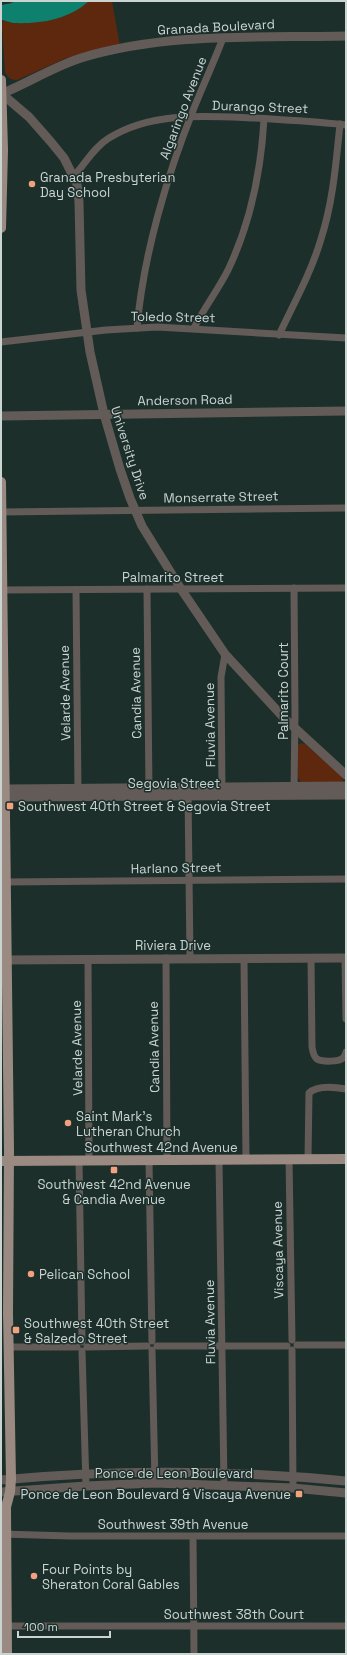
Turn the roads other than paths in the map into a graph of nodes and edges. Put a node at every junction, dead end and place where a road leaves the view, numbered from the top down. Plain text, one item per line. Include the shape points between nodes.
1 (346, 36) edge
2 (223, 38) junction
3 (1, 80) edge
4 (1, 94) edge
5 (191, 116) junction
6 (264, 119) junction
7 (343, 124) edge
8 (74, 176) junction
9 (1, 228) edge
10 (138, 328) junction
11 (194, 328) junction
12 (87, 333) junction
13 (279, 334) junction
14 (346, 338) edge
15 (1, 342) edge
16 (346, 411) edge
17 (104, 414) junction
18 (1, 416) edge
19 (1, 482) edge
20 (346, 508) edge
21 (135, 510) junction
22 (1, 512) edge
23 (294, 588) junction
24 (346, 588) edge
25 (181, 589) junction
26 (2, 590) edge
27 (76, 590) junction
28 (147, 590) junction
29 (225, 654) junction
30 (295, 728) junction
31 (346, 775) edge
32 (346, 786) edge
33 (3, 791) edge
34 (222, 791) junction
35 (294, 791) junction
36 (78, 792) junction
37 (149, 792) junction
38 (188, 792) junction
39 (346, 795) edge
40 (346, 879) edge
41 (189, 880) junction
42 (6, 882) junction
43 (166, 958) junction
44 (190, 958) junction
45 (244, 958) junction
46 (311, 958) junction
47 (346, 958) edge
48 (88, 959) junction
49 (4, 960) edge
50 (346, 1019) edge
51 (346, 1052) edge
52 (346, 1089) edge
53 (246, 1159) junction
54 (289, 1159) junction
55 (308, 1159) junction
56 (346, 1159) edge
57 (84, 1160) junction
58 (148, 1160) junction
59 (167, 1160) junction
60 (219, 1160) junction
61 (5, 1161) edge
62 (4, 1315) edge
63 (292, 1345) junction
64 (346, 1345) edge
65 (82, 1346) junction
66 (152, 1346) junction
67 (222, 1346) junction
68 (8, 1347) junction
69 (154, 1472) junction
70 (224, 1472) junction
71 (86, 1474) junction
72 (294, 1476) junction
73 (6, 1480) edge
74 (346, 1481) edge
75 (155, 1483) junction
76 (224, 1484) junction
77 (86, 1486) junction
78 (294, 1488) junction
79 (6, 1492) edge
80 (346, 1493) edge
81 (1, 1498) edge
82 (6, 1507) junction
83 (4, 1534) edge
84 (193, 1536) junction
85 (346, 1536) edge
86 (4, 1626) edge
87 (194, 1626) junction
88 (346, 1626) edge
89 (6, 1654) edge
90 (194, 1654) edge

1 - 2 street, Granada Boulevard
2 - 4 street, Granada Boulevard via 175,40 101,53 64,65
2 - 5 street, Algaringo Avenue
3 - 4 main road
4 - 8 street, University Drive via 29,117 48,138
4 - 9 main road
5 - 6 street, Durango Street
5 - 8 street, Durango Street via 160,120 115,135 98,148
5 - 10 street, Algaringo Avenue via 156,227 143,287
6 - 7 street, Durango Street
6 - 11 street via 261,161 251,209 229,266
7 - 13 street via 335,178 322,237 305,282
8 - 12 street, University Drive via 79,202 80,271
10 - 11 street, Toledo Street
10 - 12 street, Toledo Street
11 - 13 street, Toledo Street
12 - 15 street, Toledo Street
12 - 17 street, University Drive
13 - 14 street, Toledo Street
16 - 17 street, Anderson Road
17 - 18 street, Anderson Road
17 - 21 street, University Drive
19 - 22 main road
20 - 21 street, Monserrate Street
21 - 22 street, Monserrate Street
21 - 25 street, University Drive
22 - 26 main road
23 - 24 street, Palmarito Street
23 - 25 street, Palmarito Street
23 - 30 street, Palmarito Court
25 - 28 street, Palmarito Street
25 - 29 street, University Drive
26 - 27 street, Palmarito Street
26 - 33 main road
27 - 28 street, Palmarito Street
27 - 36 street, Velarde Avenue
28 - 37 street, Candia Avenue
29 - 30 street, University Drive
29 - 34 street, Fluvia Avenue via 221,677
30 - 31 street, University Drive
30 - 35 street, Palmarito Court
32 - 35 street, Segovia Street
33 - 36 street, Segovia Street via 9,797
33 - 42 main road
34 - 35 street, Segovia Street
34 - 38 street, Segovia Street
35 - 39 street, Segovia Street
36 - 37 street, Segovia Street
37 - 38 street, Segovia Street
38 - 41 street
40 - 41 street, Harlano Street
41 - 42 street, Harlano Street
41 - 44 street
42 - 49 main road
43 - 44 street, Riviera Drive
43 - 48 street, Riviera Drive
43 - 59 street, Candia Avenue
44 - 45 street, Riviera Drive
45 - 46 street, Riviera Drive
45 - 53 street
46 - 47 street, Riviera Drive
46 - 51 street via 314,1055 318,1059 337,1060 344,1058
47 - 50 street
48 - 49 street, Riviera Drive
48 - 57 street, Velarde Avenue
49 - 61 main road
52 - 55 street via 320,1088 310,1092
53 - 54 main road, Southwest 42nd Avenue
53 - 60 main road, Southwest 42nd Avenue
54 - 55 main road, Southwest 42nd Avenue
54 - 63 street, Viscaya Avenue
55 - 56 main road, Southwest 42nd Avenue
57 - 58 main road, Southwest 42nd Avenue
57 - 61 main road, Southwest 42nd Avenue
57 - 65 street, Velarde Avenue
58 - 59 main road, Southwest 42nd Avenue
58 - 66 street
59 - 60 main road, Southwest 42nd Avenue
60 - 67 street, Fluvia Avenue
61 - 62 main road
62 - 68 main road
63 - 64 street
63 - 67 street
63 - 72 street, Viscaya Avenue
65 - 66 street
65 - 68 street
65 - 71 street, Velarde Avenue
66 - 67 street
66 - 69 street
67 - 70 street, Fluvia Avenue
68 - 73 main road
69 - 70 street, Ponce de Leon Boulevard
69 - 71 street, Ponce de Leon Boulevard
69 - 75 street
70 - 72 street, Ponce de Leon Boulevard
70 - 76 street, Fluvia Avenue
71 - 73 street, Ponce de Leon Boulevard
71 - 77 street, Velarde Avenue
72 - 74 street, Ponce de Leon Boulevard
72 - 78 street, Viscaya Avenue
73 - 79 main road
75 - 76 street, Ponce de Leon Boulevard
75 - 77 street, Ponce de Leon Boulevard
76 - 78 street, Ponce de Leon Boulevard
77 - 79 street, Ponce de Leon Boulevard
78 - 80 street, Ponce de Leon Boulevard
79 - 82 main road
81 - 82 main road
82 - 83 main road
83 - 84 street, Southwest 39th Avenue
83 - 86 main road
84 - 85 street, Southwest 39th Avenue
84 - 87 street
86 - 87 street, Southwest 38th Court
86 - 89 main road
87 - 88 street, Southwest 38th Court
87 - 90 street

